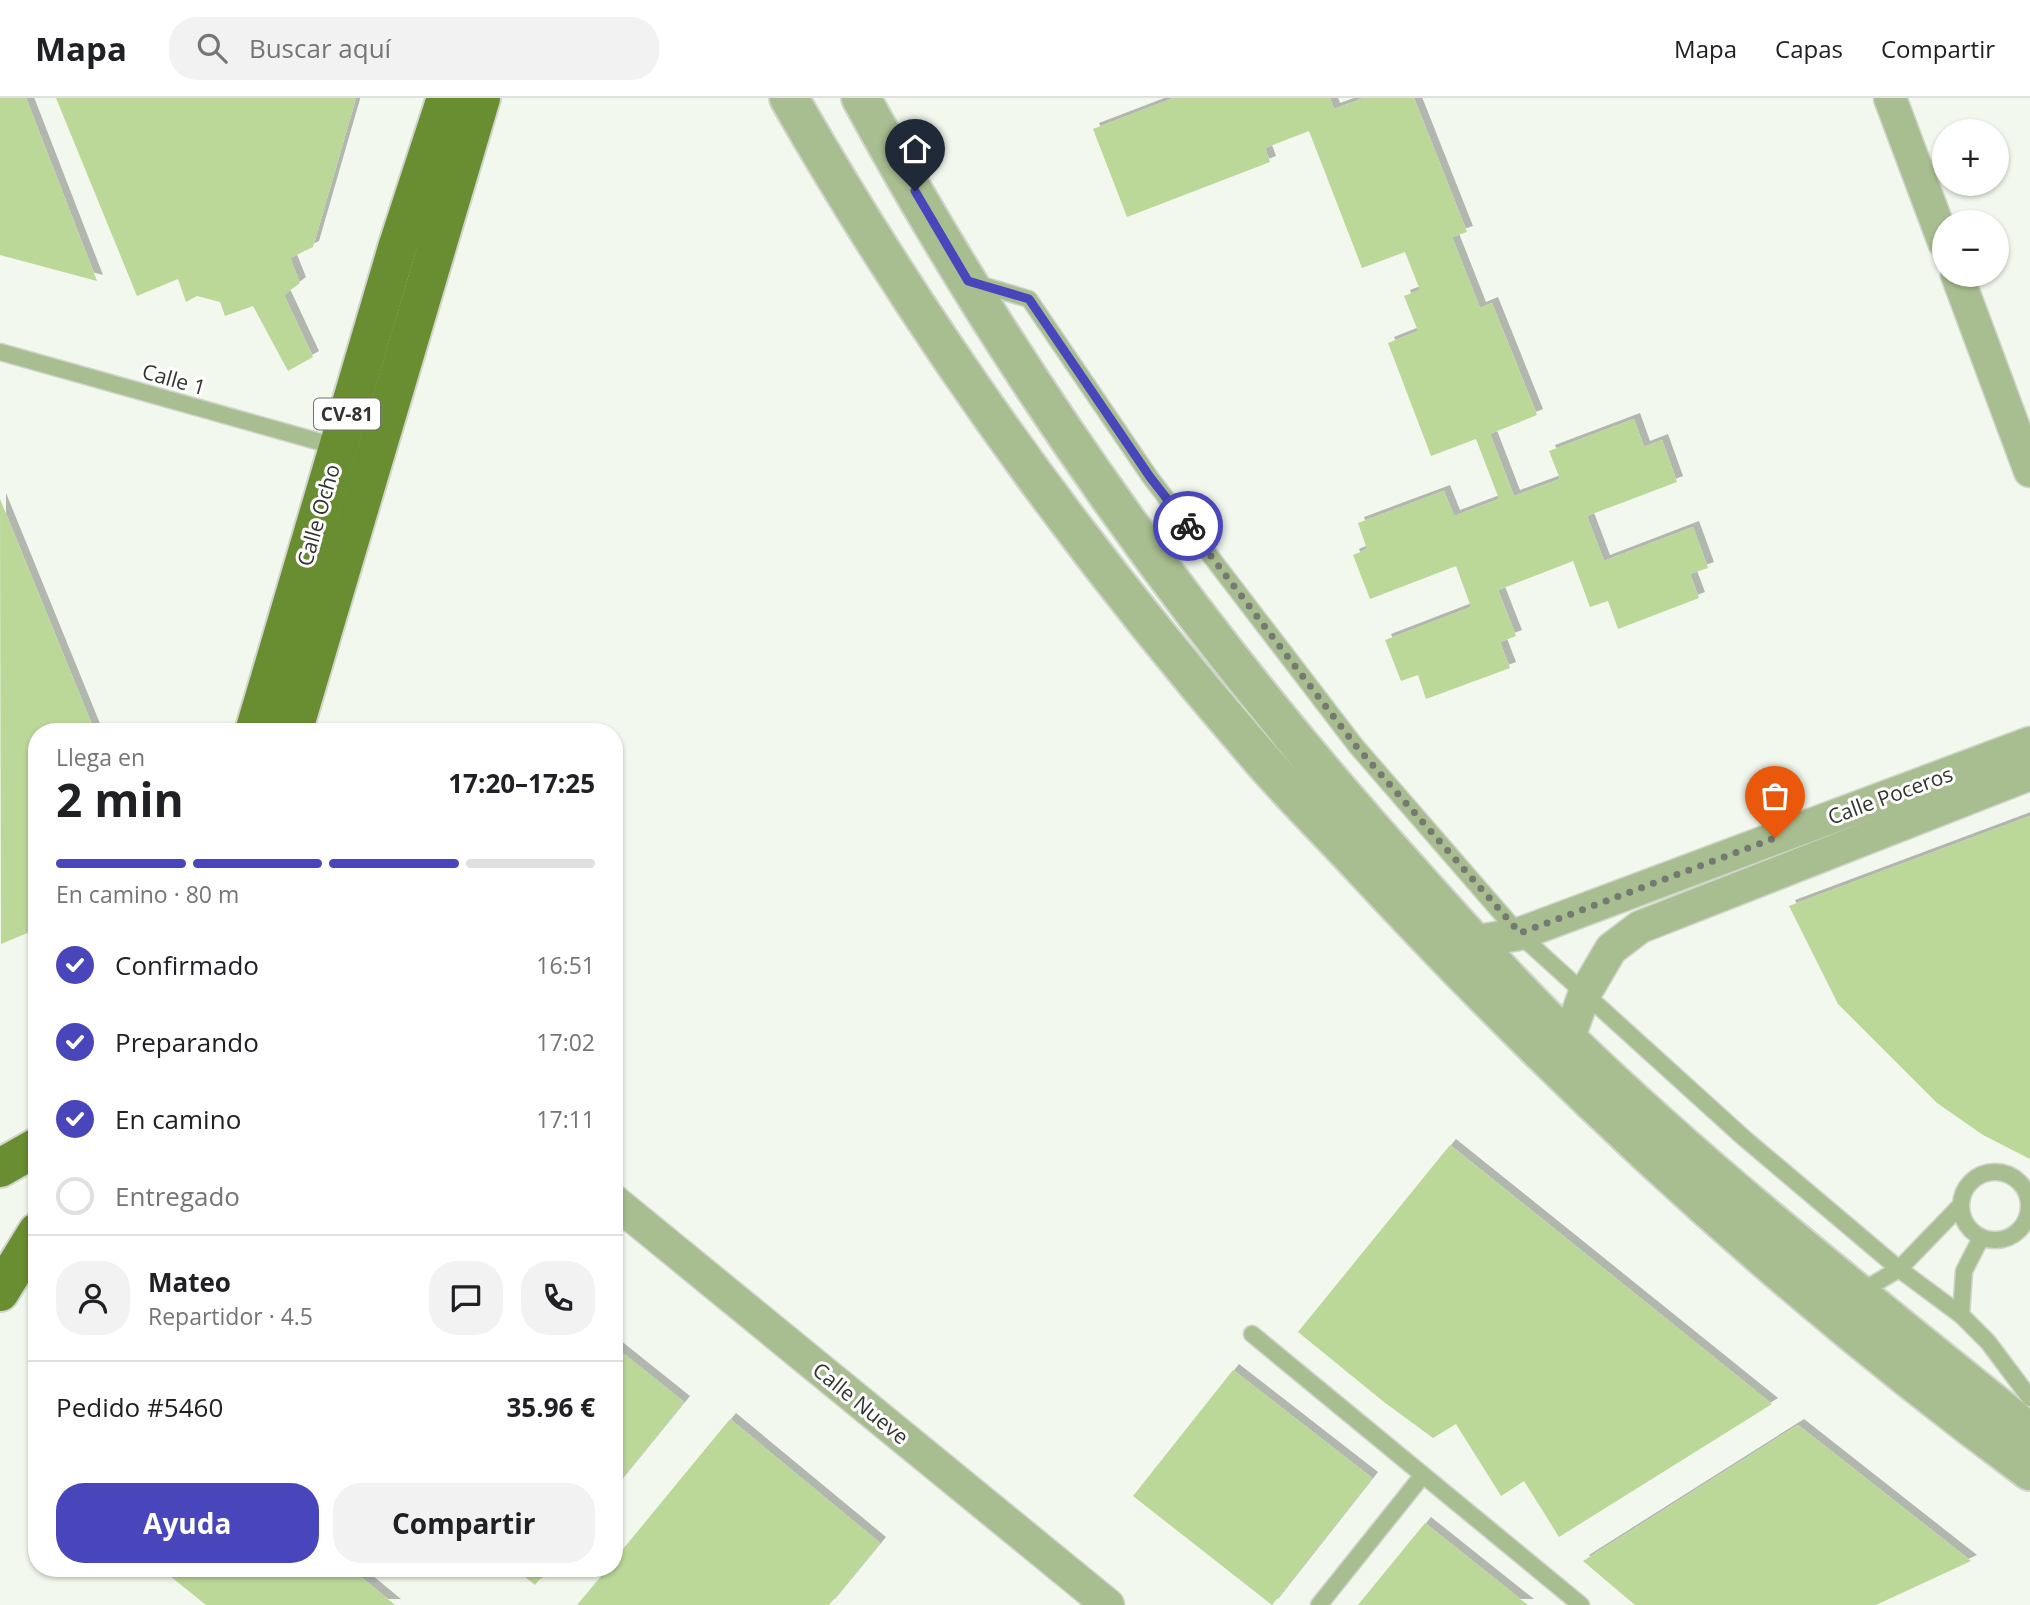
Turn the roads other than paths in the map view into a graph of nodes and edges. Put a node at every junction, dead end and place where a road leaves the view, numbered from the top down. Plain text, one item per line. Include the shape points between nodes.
1 (446, 98) edge
2 (481, 98) edge
3 (789, 98) edge
4 (861, 98) edge
5 (1890, 98) edge
6 (1910, 98) edge
7 (1932, 210) edge
8 (1952, 210) edge
9 (968, 281) junction
10 (1961, 287) edge
11 (1981, 287) edge
12 (0, 352) edge
13 (2030, 418) edge
14 (338, 447) junction
15 (2030, 471) edge
16 (257, 723) edge
17 (296, 723) edge
18 (2030, 743) edge
19 (2030, 774) edge
20 (1520, 933) junction
21 (1473, 942) junction
22 (1584, 995) junction
23 (1568, 1040) junction
24 (28, 1152) edge
25 (0, 1168) edge
26 (1960, 1206) junction
27 (623, 1208) edge
28 (1981, 1238) junction
29 (28, 1247) edge
30 (1899, 1269) junction
31 (0, 1292) edge
32 (1856, 1294) junction
33 (1814, 1300) junction
34 (1961, 1315) junction
35 (1252, 1334) dead end
36 (2030, 1398) edge
37 (2030, 1433) edge
38 (2030, 1471) edge
39 (1423, 1475) junction
40 (1108, 1605) edge
41 (1319, 1605) edge
42 (1581, 1605) edge

1 - 14 main road, Calle Ocho / CV-81
2 - 17 main road, Calle Ocho / CV-81
3 - 33 street via 975,393 1142,617 1250,746 1538,1052 1744,1242
4 - 9 street
5 - 7 street
6 - 8 street
9 - 20 lane via 1029,299 1150,477 1356,746
9 - 21 street via 1068,438 1167,578 1338,792
10 - 15 street
11 - 13 street
12 - 14 lane, Calle 1
14 - 16 main road, Calle Ocho / CV-81
18 - 20 street, Calle Poceros
19 - 22 street, Calle Poceros via 1640,927 1611,949
20 - 21 street, Calle Poceros
20 - 22 lane
21 - 23 street
22 - 23 street, Calle Poceros
22 - 30 lane
23 - 32 street via 1739,1197
24 - 25 main road
26 - 28 lane via 1966,1225
26 - 28 lane via 1968,1185 1988,1173 2011,1176 2026,1192 2029,1204 2023,1226 2004,1240
26 - 30 lane
27 - 40 street, Calle Nueve
28 - 34 lane via 1964,1271
29 - 31 main road
30 - 32 lane
30 - 34 lane
32 - 33 lane
32 - 37 street
33 - 38 street via 1937,1402
34 - 36 lane via 1988,1342
35 - 39 lane
39 - 41 lane
39 - 42 lane

